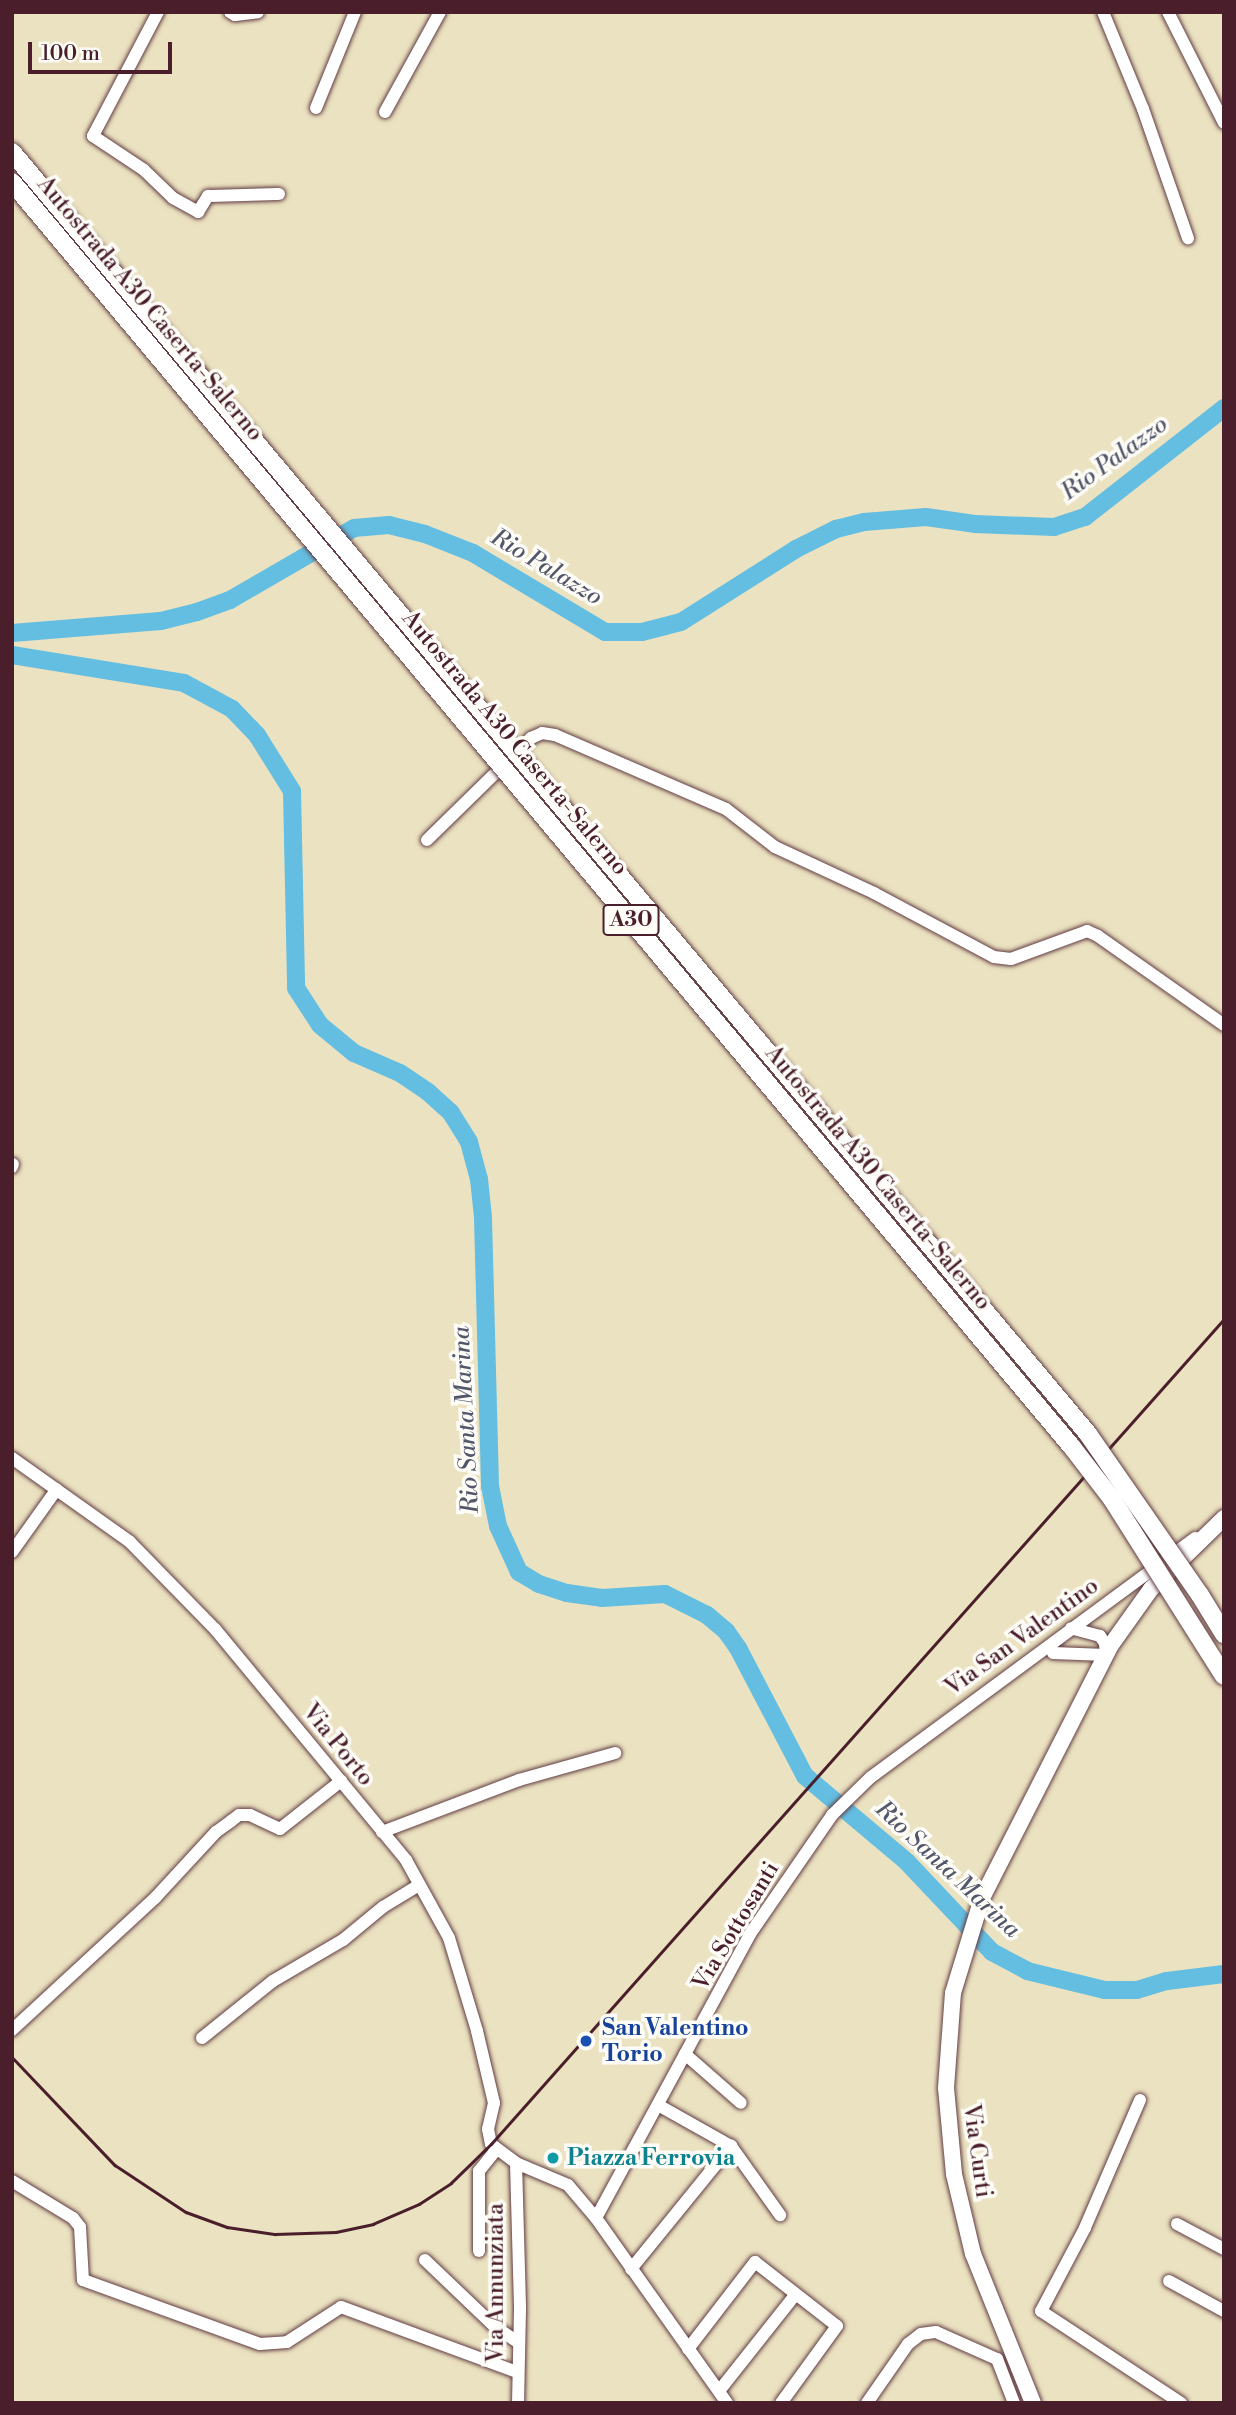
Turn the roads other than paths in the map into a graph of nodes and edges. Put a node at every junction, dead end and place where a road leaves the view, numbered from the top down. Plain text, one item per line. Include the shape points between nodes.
1 (158, 12) edge
2 (230, 12) edge
3 (258, 12) edge
4 (355, 12) edge
5 (440, 12) edge
6 (1104, 12) edge
7 (1168, 12) edge
8 (316, 108) dead end
9 (385, 112) dead end
10 (1224, 123) edge
11 (12, 152) edge
12 (12, 183) edge
13 (279, 194) dead end
14 (1188, 238) dead end
15 (427, 840) dead end
16 (1224, 1026) edge
17 (12, 1458) edge
18 (57, 1489) junction
19 (1224, 1518) edge
20 (12, 1552) edge
21 (1071, 1628) junction
22 (1224, 1634) edge
23 (1053, 1653) dead end
24 (1106, 1655) junction
25 (1224, 1676) edge
26 (615, 1753) dead end
27 (341, 1781) junction
28 (849, 1797) joint
29 (382, 1832) junction
30 (419, 1885) junction
31 (982, 1898) joint
32 (12, 2030) edge
33 (202, 2038) dead end
34 (685, 2054) junction
35 (1140, 2100) dead end
36 (741, 2103) dead end
37 (658, 2105) junction
38 (731, 2146) junction
39 (494, 2147) junction
40 (516, 2163) junction
41 (12, 2181) edge
42 (780, 2215) dead end
43 (596, 2218) junction
44 (1177, 2224) dead end
45 (1224, 2249) edge
46 (479, 2251) dead end
47 (425, 2260) dead end
48 (631, 2269) junction
49 (1169, 2281) dead end
50 (795, 2295) junction
51 (1224, 2311) edge
52 (518, 2342) junction
53 (688, 2349) junction
54 (517, 2372) junction
55 (723, 2399) edge
56 (518, 2403) edge
57 (782, 2403) edge
58 (867, 2403) edge
59 (1014, 2403) edge
60 (1033, 2403) edge
61 (1181, 2403) edge

1 - 13 street via 93,136 198,212 208,196
2 - 3 street
4 - 8 street
5 - 9 street
6 - 14 street
7 - 10 street
11 - 22 highway, Autostrada A30 Caserta-Salerno / A30, bridge via 1088,1434
12 - 25 highway, Autostrada A30 Caserta-Salerno / A30, bridge via 1072,1447 1139,1541
15 - 16 street via 531,738 542,733 555,735 726,809 775,847 874,892 995,957 1011,959 1087,931
17 - 18 street, Via Porto
18 - 20 street
18 - 27 street, Via Porto via 139,1551 215,1629
19 - 21 street, Via San Valentino
19 - 24 main road, Via San Valentino via 1151,1589
21 - 24 street via 1100,1636
21 - 28 street, Via San Valentino
23 - 24 street
24 - 31 main road, Via San Valentino
26 - 29 street via 519,1780
27 - 29 street, Via Porto
27 - 32 street via 280,1829 250,1815 239,1815 216,1832 155,1898
28 - 34 street, Via Sottosanti via 750,1934
29 - 30 street, Via Porto via 406,1860
30 - 33 street via 343,1940 273,1981
30 - 39 street, Via Porto via 449,1938 477,2031 494,2103 488,2129
31 - 60 main road, Via Curti via 953,1993 946,2088 954,2174 974,2254
34 - 36 street
34 - 37 street, Via Sottosanti
35 - 61 street via 1085,2228 1041,2311
37 - 38 street
37 - 43 street, Via Sottosanti
38 - 42 street
38 - 48 street
39 - 40 street
39 - 46 street via 480,2171
40 - 43 street via 568,2185
40 - 52 street, Via Annunziata
41 - 54 street via 73,2218 80,2227 83,2280 260,2344 287,2342 341,2307
43 - 48 street
44 - 45 street
47 - 52 street via 494,2326
48 - 53 street
49 - 51 street
50 - 53 street via 755,2262
50 - 55 street
50 - 57 street via 837,2326
52 - 54 street, Via Annunziata
53 - 55 street
54 - 56 street, Via Annunziata
58 - 59 street via 908,2344 921,2334 936,2332 997,2359

